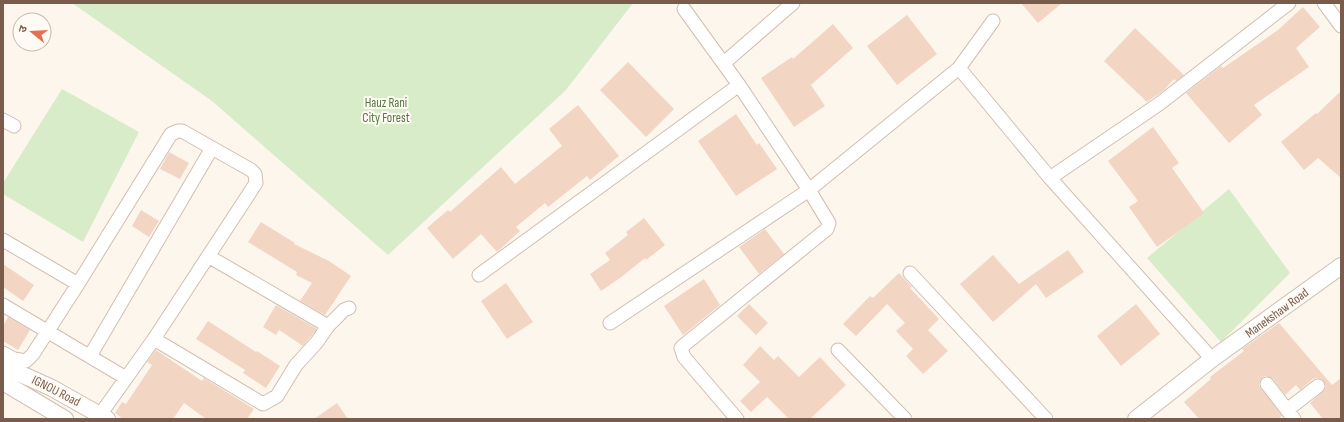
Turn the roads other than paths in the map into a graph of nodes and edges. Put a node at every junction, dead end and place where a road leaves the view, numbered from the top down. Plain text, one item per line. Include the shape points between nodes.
1 (792, 3) edge
2 (1289, 3) edge
3 (1324, 3) edge
4 (684, 9) dead end
5 (993, 21) dead end
6 (1341, 26) edge
7 (724, 62) junction
8 (959, 68) junction
9 (739, 85) junction
10 (212, 148) junction
11 (1050, 178) junction
12 (809, 190) junction
13 (3, 240) edge
14 (208, 256) junction
15 (1341, 266) edge
16 (910, 273) dead end
17 (479, 275) dead end
18 (78, 284) junction
19 (3, 306) edge
20 (349, 308) dead end
21 (610, 323) dead end
22 (328, 326) junction
23 (47, 331) junction
24 (154, 339) junction
25 (838, 350) dead end
26 (3, 353) edge
27 (90, 356) junction
28 (1212, 359) junction
29 (3, 366) edge
30 (126, 378) junction
31 (3, 382) edge
32 (1267, 384) dead end
33 (1318, 386) dead end
34 (1290, 414) edge
35 (101, 418) edge
36 (65, 419) edge
37 (737, 419) edge
38 (905, 419) edge
39 (1046, 419) edge
40 (1136, 419) edge

1 - 7 street
2 - 11 street via 1159,104
3 - 6 street
4 - 7 street
5 - 8 street
7 - 9 street
8 - 11 street
8 - 12 street
9 - 12 street
9 - 17 street
10 - 14 street via 251,170 255,174 256,183
10 - 18 street via 182,131 171,134
10 - 27 street
11 - 28 street
12 - 21 street
12 - 37 street via 827,219 827,229 682,348 684,358
13 - 18 street
14 - 22 street
14 - 24 street
15 - 28 street, Manekshaw Road
16 - 39 street
18 - 23 street
19 - 23 street
20 - 22 street
22 - 24 street via 296,365 277,396 263,404
23 - 26 street via 26,361 14,359
23 - 27 street
24 - 30 street
25 - 38 street
27 - 30 street
28 - 40 street, Manekshaw Road
29 - 35 street, IGNOU Road via 52,388
30 - 35 street
31 - 36 street, IGNOU Road
32 - 34 street
33 - 34 street

